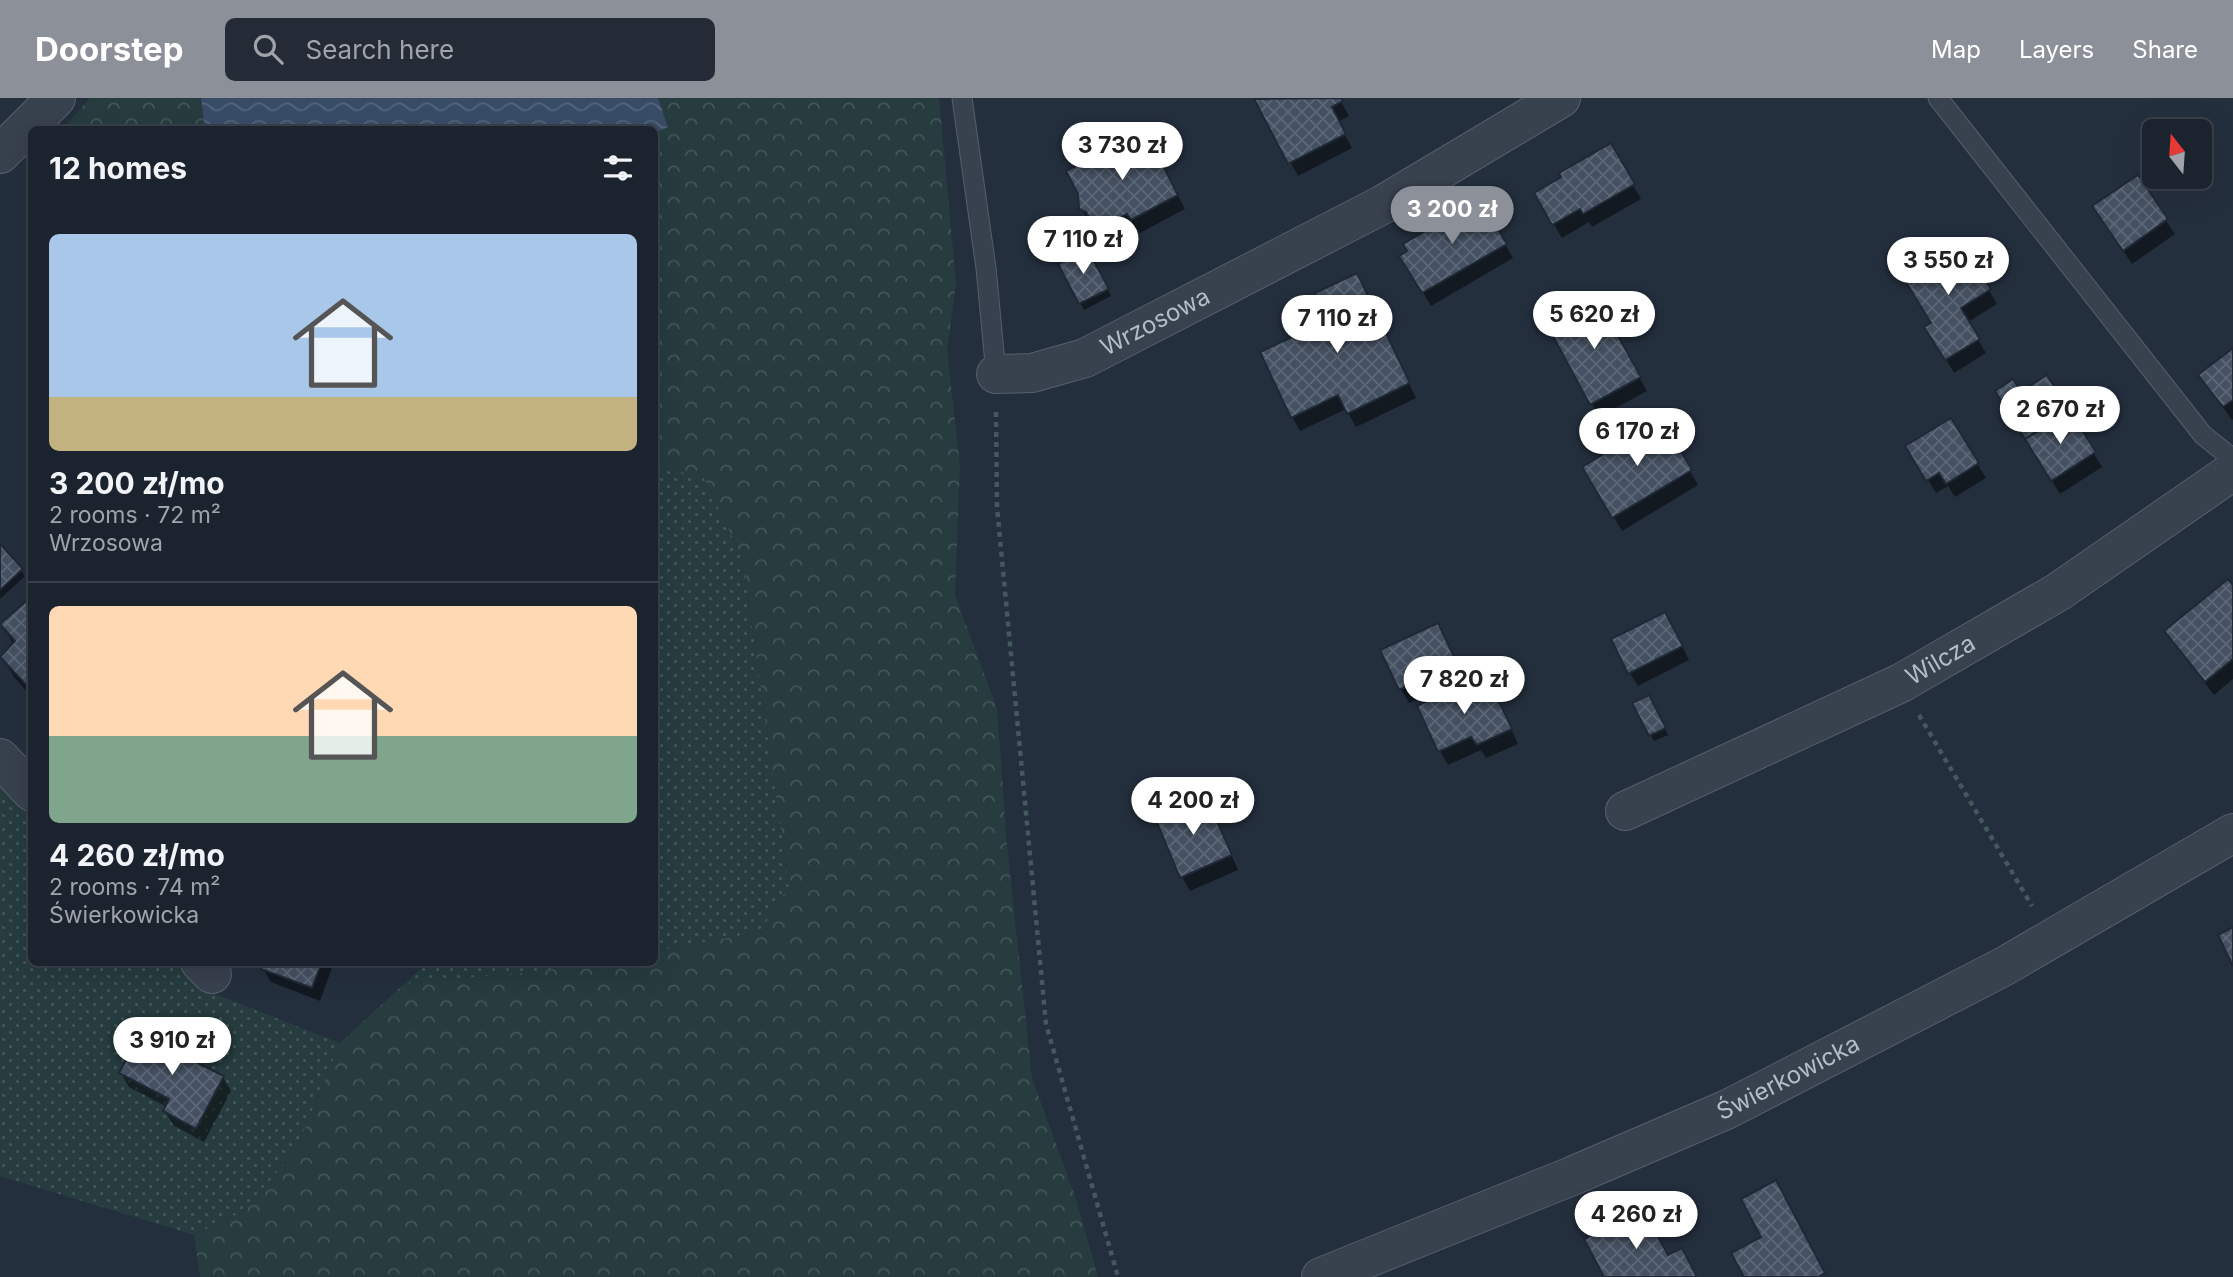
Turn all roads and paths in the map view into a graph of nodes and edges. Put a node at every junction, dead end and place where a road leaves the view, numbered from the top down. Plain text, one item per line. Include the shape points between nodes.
1 (56, 98) edge
2 (962, 98) edge
3 (1561, 98) edge
4 (1938, 98) edge
5 (0, 154) edge
6 (996, 374) junction
7 (2233, 459) edge
8 (2233, 471) edge
9 (1901, 683) junction
10 (0, 758) edge
11 (28, 788) edge
12 (1625, 811) dead end
13 (2233, 833) edge
14 (2052, 940) junction
15 (1118, 1277) edge
16 (1321, 1277) edge

1 - 5 street
2 - 6 lane
3 - 6 street, Wrzosowa via 1382,205 1085,358 1032,373
4 - 7 lane via 2203,435
6 - 15 path via 997,507 1046,1024
8 - 9 street, Wilcza via 2058,592
9 - 12 street, Wilcza
9 - 14 path
10 - 11 street
13 - 14 street, Świerkowicka
14 - 16 street, Świerkowicka via 1728,1109

